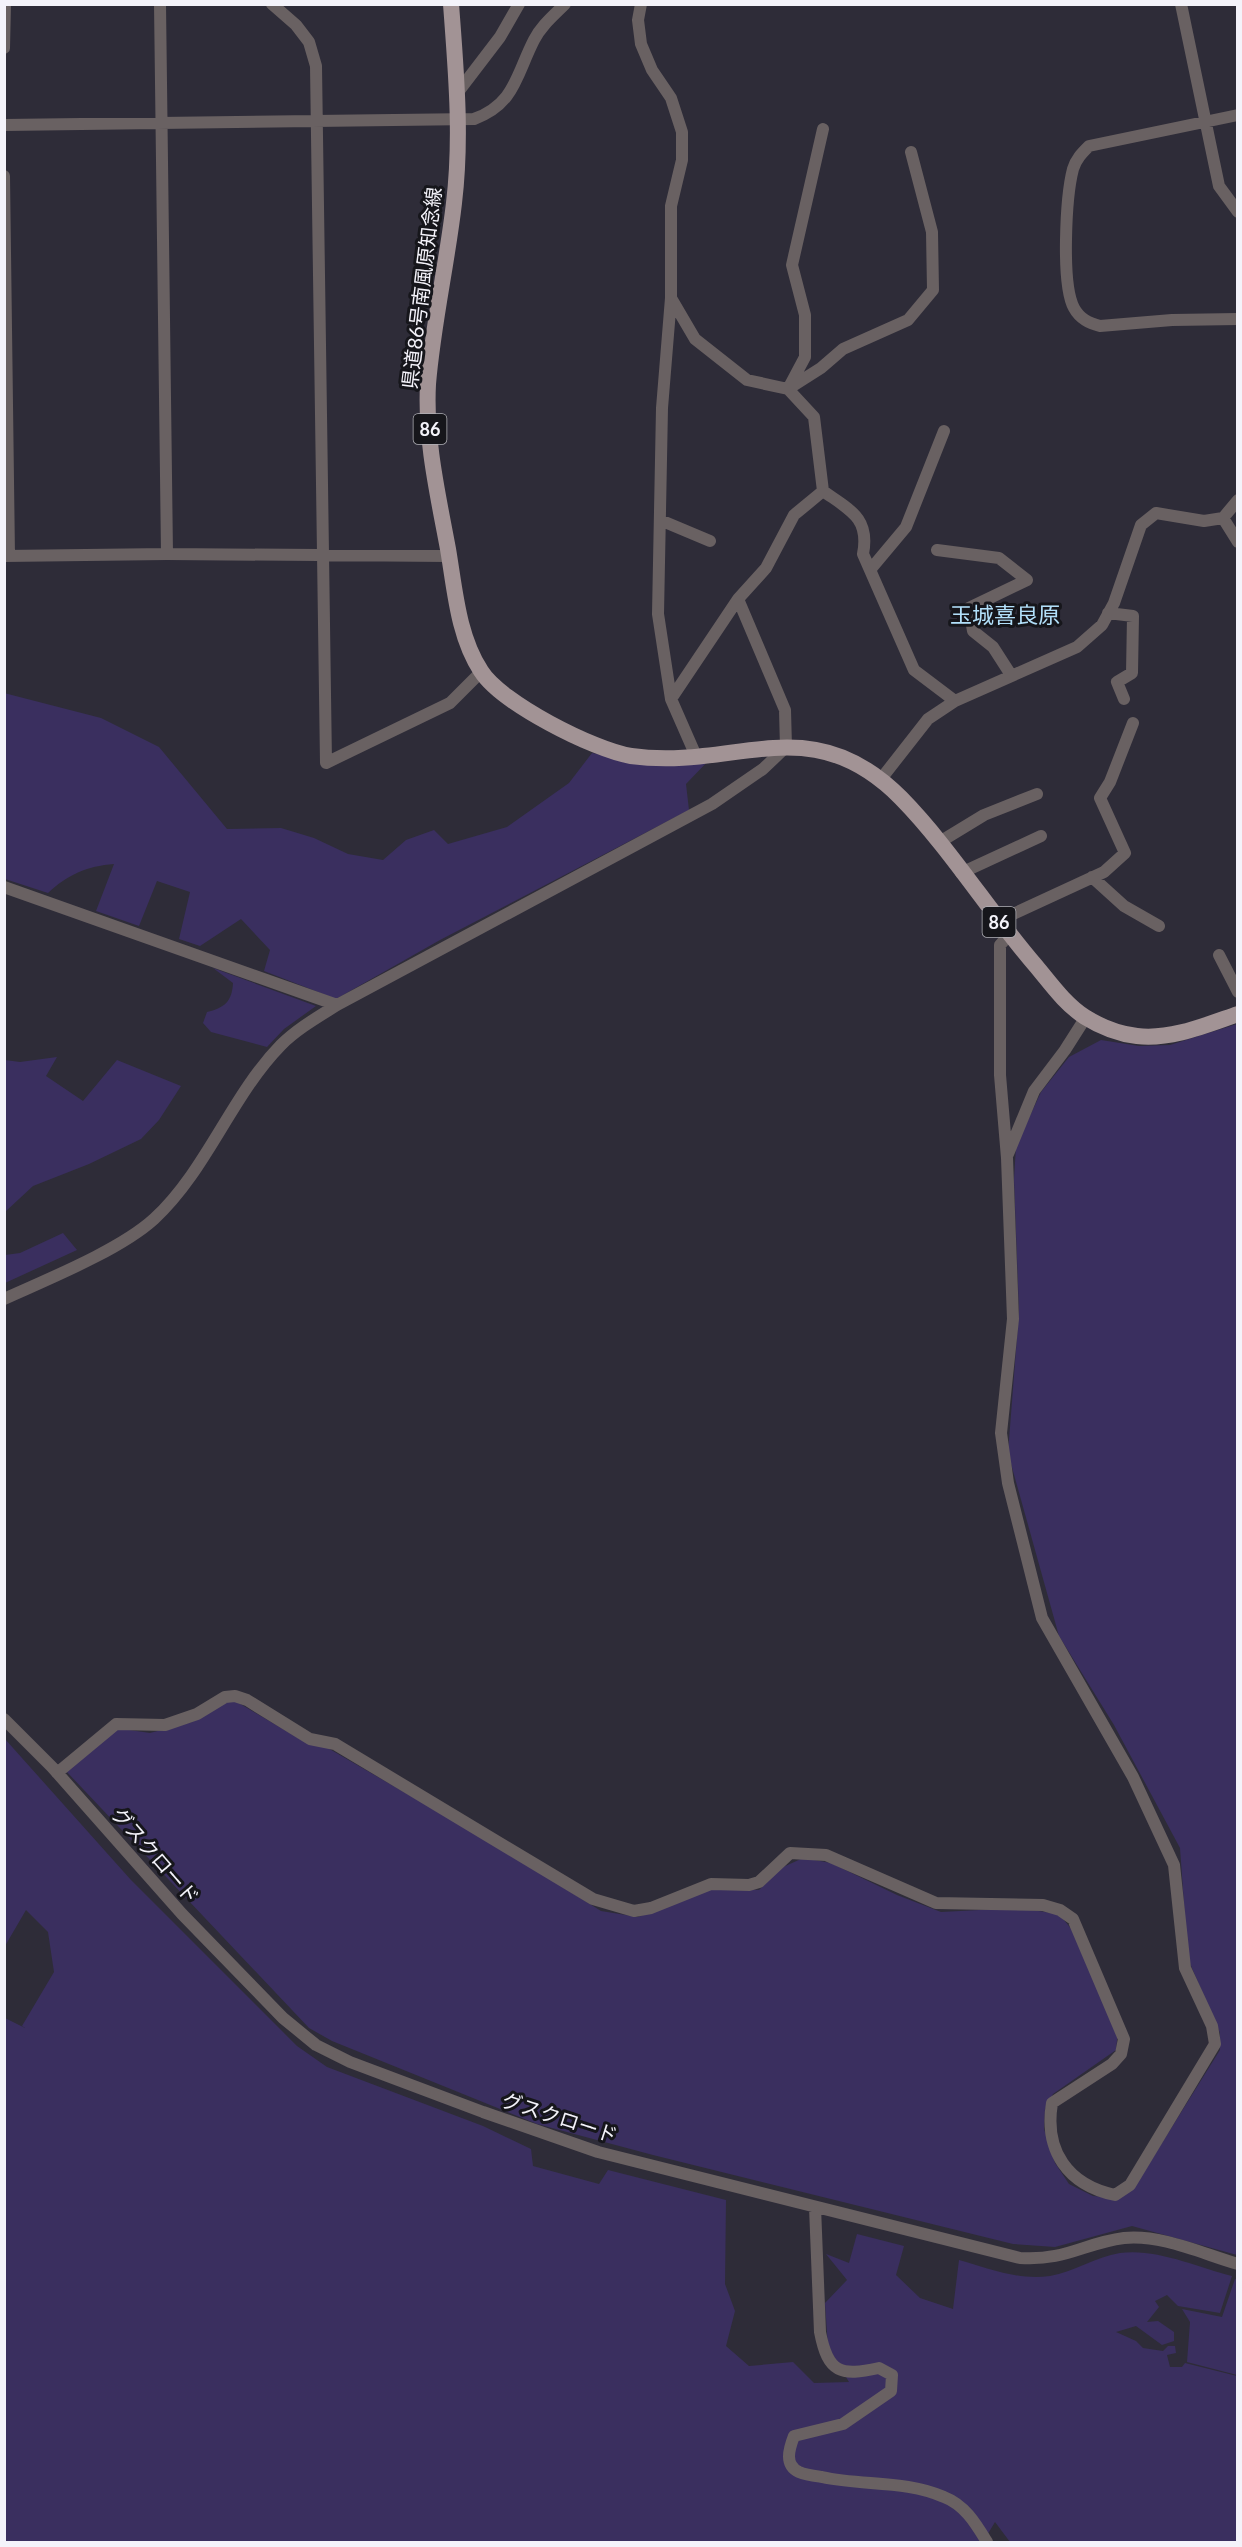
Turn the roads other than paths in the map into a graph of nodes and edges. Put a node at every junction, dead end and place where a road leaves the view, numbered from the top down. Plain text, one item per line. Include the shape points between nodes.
1 (5, 4) edge
2 (160, 4) edge
3 (272, 4) edge
4 (450, 4) edge
5 (519, 4) edge
6 (565, 4) edge
7 (641, 4) edge
8 (1181, 4) edge
9 (4, 48) edge
10 (458, 92) junction
11 (1238, 115) edge
12 (458, 122) junction
13 (1206, 122) junction
14 (318, 123) junction
15 (161, 124) junction
16 (4, 125) edge
17 (823, 129) dead end
18 (911, 152) dead end
19 (4, 176) edge
20 (1238, 212) edge
21 (671, 298) junction
22 (1238, 319) edge
23 (788, 389) junction
24 (944, 431) dead end
25 (823, 491) junction
26 (1238, 500) edge
27 (1223, 518) junction
28 (660, 520) junction
29 (710, 541) dead end
30 (1238, 542) edge
31 (937, 549) dead end
32 (166, 554) junction
33 (323, 555) junction
34 (7, 556) edge
35 (449, 556) junction
36 (870, 570) junction
37 (738, 599) junction
38 (1108, 613) junction
39 (481, 672) junction
40 (1011, 675) junction
41 (671, 699) junction
42 (1124, 699) dead end
43 (955, 701) junction
44 (1133, 723) dead end
45 (786, 747) junction
46 (696, 756) junction
47 (881, 779) junction
48 (1037, 794) dead end
49 (1041, 836) dead end
50 (938, 843) junction
51 (961, 873) junction
52 (1092, 877) junction
53 (4, 886) edge
54 (998, 921) junction
55 (1159, 926) dead end
56 (1009, 935) junction
57 (1219, 956) dead end
58 (1238, 992) edge
59 (337, 1005) junction
60 (1238, 1014) edge
61 (1086, 1017) junction
62 (1007, 1158) junction
63 (4, 1299) edge
64 (4, 1719) edge
65 (57, 1773) junction
66 (815, 2207) junction
67 (1238, 2264) edge
68 (987, 2542) edge

1 - 9 street
2 - 15 street
3 - 14 street via 309,42 316,66
4 - 10 main road, 県道86号南風原知念線 / 86
5 - 10 street via 500,37
6 - 12 street via 540,30 503,103 490,114
7 - 21 street via 641,44 652,70 671,98 682,132 682,160 671,206
8 - 13 street
10 - 12 main road, 県道86号南風原知念線 / 86
11 - 13 street
12 - 14 street
12 - 35 main road, 県道86号南風原知念線 / 86 via 454,201 428,390 432,463
13 - 20 street via 1219,186
13 - 22 street via 1089,146 1080,154 1069,198 1066,254 1073,307 1089,323 1100,326
14 - 15 street
14 - 33 street
15 - 16 street
15 - 32 street
17 - 23 street via 792,265 805,315 805,357
18 - 23 street via 932,232 933,290 908,320 843,349
19 - 34 street
21 - 23 street via 695,339 738,373 747,380
21 - 28 street via 662,408
23 - 25 street via 813,417
24 - 36 street via 906,527
25 - 36 street via 862,522 866,538 863,554
25 - 37 street via 794,515 766,568
26 - 27 street
27 - 30 street
27 - 38 street via 1204,521 1156,513 1141,525
28 - 29 street
28 - 41 street via 658,614
31 - 40 street via 999,558 1026,580 969,608 973,631 993,647
32 - 33 street
32 - 34 street
33 - 35 street
33 - 39 street via 326,763 450,703
35 - 39 main road, 県道86号南風原知念線 / 86 via 465,637
36 - 43 street via 914,670
37 - 41 street
37 - 45 street via 784,710
38 - 40 street via 1102,625 1077,647
38 - 42 street via 1134,616 1132,673 1117,682
39 - 46 main road, 県道86号南風原知念線 / 86 via 508,698 601,748 654,758
40 - 43 street
41 - 46 street
43 - 47 street via 928,719
44 - 52 street via 1100,798 1125,854
45 - 46 main road, 県道86号南風原知念線 / 86
45 - 47 main road, 県道86号南風原知念線 / 86 via 840,755
45 - 59 street via 763,769 712,804
47 - 50 main road, 県道86号南風原知念線 / 86 via 912,809
48 - 50 street via 984,815
49 - 51 street
50 - 51 main road, 県道86号南風原知念線 / 86
51 - 54 main road, 県道86号南風原知念線 / 86
52 - 54 street
52 - 55 street via 1124,906
53 - 59 street
54 - 56 main road, 県道86号南風原知念線 / 86
56 - 61 main road, 県道86号南風原知念線 / 86 via 1067,1002
56 - 62 street via 1000,945 1000,1075
57 - 58 street
59 - 63 street via 281,1045 174,1198 152,1220 72,1267
60 - 61 main road, 県道86号南風原知念線 / 86 via 1163,1036 1113,1030
61 - 62 street via 1034,1091
62 - 65 street via 1013,1320 1001,1433 1008,1483 1042,1618 1133,1777 1174,1865 1185,1968 1212,2026 1215,2044 1130,2185 1114,2195 1095,2191 1074,2179 1060,2158 1048,2123 1052,2103 1112,2064 1121,2054 1124,2039 1073,1919 1060,1910 1043,1905 936,1903 826,1855 807,1853 790,1853 759,1882 749,1885 711,1884 634,1911 611,1906 593,1899 335,1744 310,1739 235,1696 165,1725 116,1724
64 - 65 street, グスクロード
65 - 66 street, グスクロード via 182,1914 283,2018 316,2045 350,2062 556,2140
66 - 67 street, グスクロード via 1020,2258 1049,2259 1112,2240 1137,2237
66 - 68 street via 824,2352 838,2370 852,2374 879,2368 892,2375 894,2384 891,2391 843,2424 794,2436 788,2449 789,2461 798,2472 852,2484 916,2487 946,2497 963,2508

